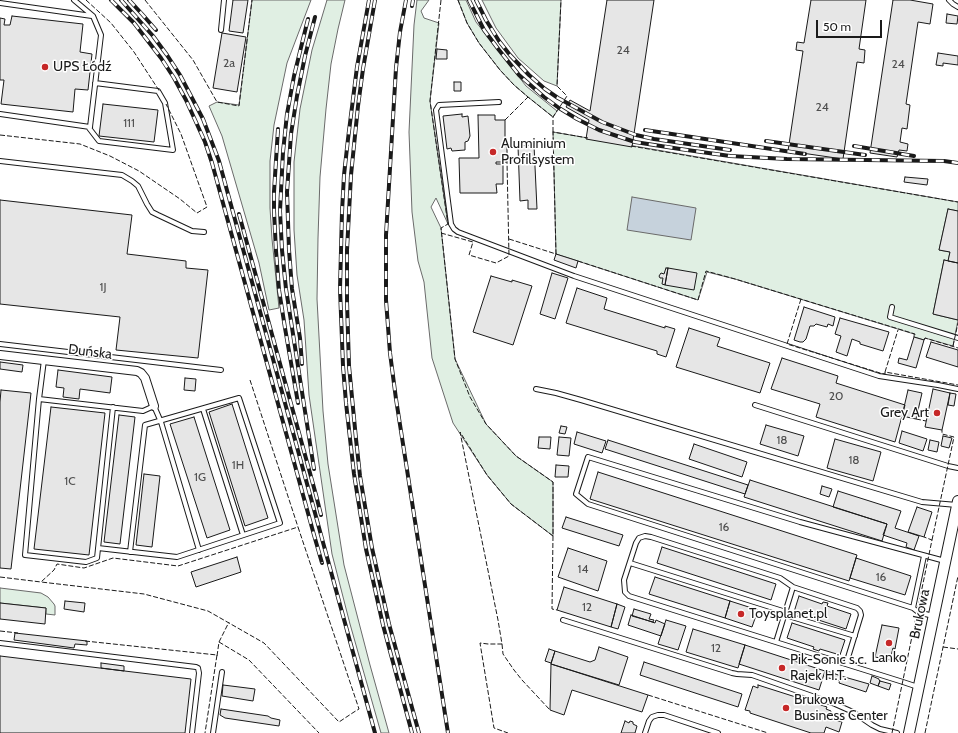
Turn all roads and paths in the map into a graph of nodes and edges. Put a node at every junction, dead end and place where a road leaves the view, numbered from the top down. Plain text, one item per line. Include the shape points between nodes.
1 (74, 0) edge
2 (224, 0) edge
3 (949, 0) edge
4 (0, 3) edge
5 (958, 7) edge
6 (93, 16) junction
7 (221, 30) dead end
8 (95, 83) junction
9 (499, 102) dead end
10 (0, 114) edge
11 (90, 127) junction
12 (0, 161) edge
13 (204, 232) dead end
14 (892, 307) dead end
15 (958, 338) edge
16 (0, 344) edge
17 (0, 355) edge
18 (44, 360) junction
19 (221, 370) dead end
20 (958, 389) edge
21 (536, 390) dead end
22 (39, 399) junction
23 (755, 405) dead end
24 (154, 406) junction
25 (113, 407) junction
26 (203, 409) junction
27 (161, 422) junction
28 (958, 468) edge
29 (958, 503) edge
30 (243, 535) junction
31 (954, 539) edge
32 (98, 548) junction
33 (199, 550) junction
34 (130, 552) junction
35 (924, 556) junction
36 (945, 562) junction
37 (630, 563) junction
38 (793, 587) junction
39 (913, 608) junction
40 (785, 613) junction
41 (934, 616) junction
42 (563, 620) dead end
43 (855, 636) junction
44 (776, 642) junction
45 (0, 643) edge
46 (846, 664) junction
47 (222, 672) dead end
48 (918, 687) junction
49 (192, 733) edge
50 (213, 733) edge
51 (646, 733) edge
52 (718, 733) edge
53 (897, 733) edge
54 (909, 733) edge

1 - 6 lane
2 - 7 lane
3 - 5 lane
4 - 6 lane
6 - 8 lane via 101,35
8 - 11 lane
8 - 11 lane via 158,91 165,103 173,150 99,140
9 - 20 lane via 439,105 436,110 452,224 458,232 574,276 879,376
10 - 11 lane
12 - 13 lane via 122,175 138,186 152,212 192,231
14 - 15 lane via 890,317
16 - 19 lane
17 - 18 street, Duńska
18 - 22 lane
18 - 24 street, Duńska via 141,373
21 - 29 lane via 581,400 922,502
22 - 25 lane
22 - 32 lane via 25,555 86,562 97,558
23 - 28 lane
24 - 25 lane via 143,411
24 - 27 lane
25 - 32 lane
26 - 27 lane
26 - 30 lane
26 - 30 lane via 239,398 280,523
27 - 33 lane
27 - 34 lane via 145,425
29 - 31 street, Brukowa
30 - 33 lane
31 - 36 street, Brukowa
32 - 34 lane
33 - 34 lane via 177,557
35 - 36 lane
35 - 39 lane
35 - 39 lane via 800,522 588,457 576,494 588,504
36 - 41 street, Brukowa
37 - 38 lane via 636,543 639,538 645,536 780,578
37 - 40 lane
37 - 44 lane via 624,580 628,596
38 - 40 lane
38 - 43 lane via 860,610
39 - 41 lane
40 - 43 lane
40 - 44 lane
41 - 48 street, Brukowa
42 - 53 lane via 732,673 752,675 835,704 880,729
43 - 46 lane
44 - 46 lane
45 - 49 lane via 196,667 199,673
46 - 48 lane
47 - 50 lane
48 - 54 street, Brukowa
51 - 52 lane via 649,721 658,715

